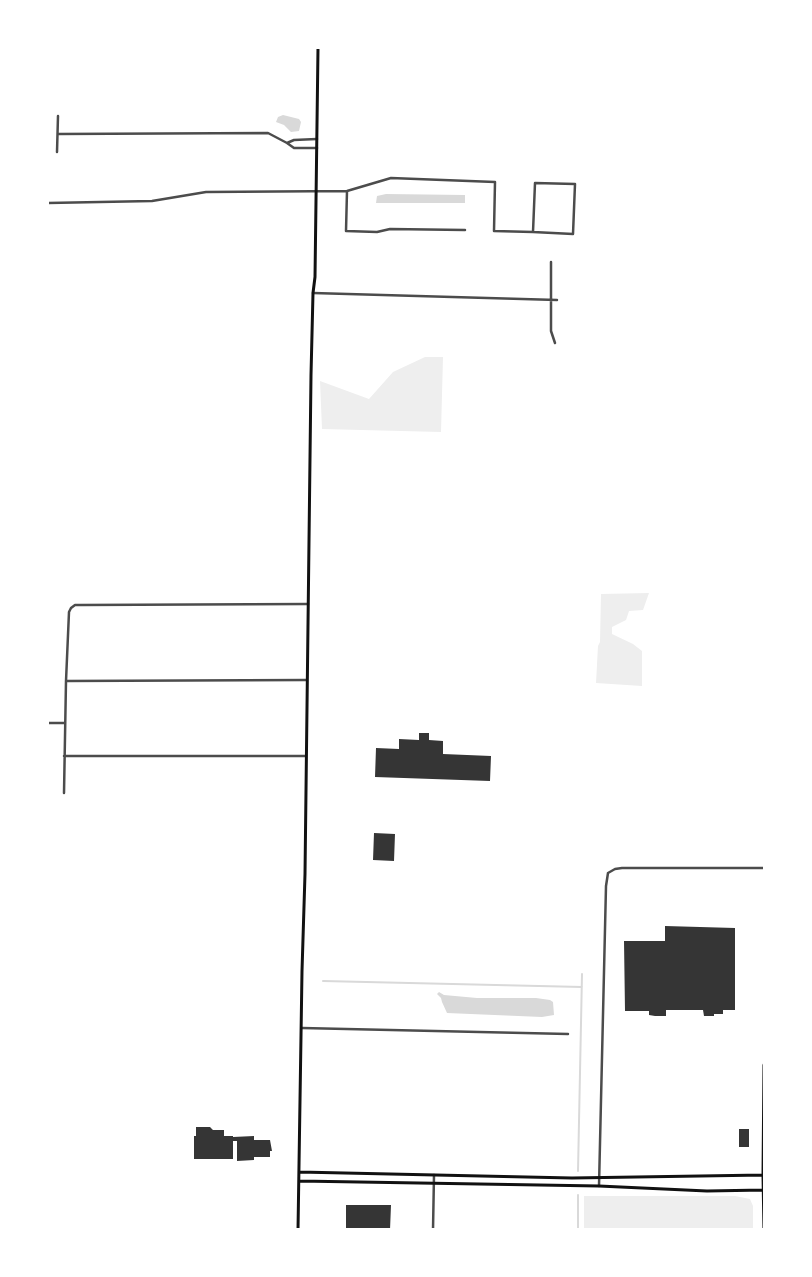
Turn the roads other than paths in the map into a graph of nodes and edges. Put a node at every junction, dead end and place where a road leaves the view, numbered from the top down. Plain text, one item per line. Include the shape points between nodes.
1 (318, 48) edge
2 (58, 116) dead end
3 (58, 134) junction
4 (317, 139) junction
5 (287, 143) junction
6 (317, 148) junction
7 (57, 152) dead end
8 (347, 190) junction
9 (316, 191) junction
10 (48, 202) edge
11 (466, 230) dead end
12 (533, 232) junction
13 (551, 262) dead end
14 (313, 293) junction
15 (550, 300) junction
16 (557, 300) dead end
17 (555, 344) dead end
18 (308, 604) junction
19 (306, 680) junction
20 (66, 681) junction
21 (48, 723) edge
22 (65, 723) junction
23 (64, 756) junction
24 (305, 756) junction
25 (64, 793) dead end
26 (764, 868) edge
27 (301, 1028) junction
28 (568, 1034) dead end
29 (764, 1065) edge
30 (764, 1146) edge
31 (299, 1172) junction
32 (434, 1175) junction
33 (764, 1175) edge
34 (599, 1178) junction
35 (299, 1181) junction
36 (434, 1184) junction
37 (599, 1186) junction
38 (764, 1190) edge
39 (764, 1222) edge
40 (298, 1230) edge
41 (433, 1230) edge
42 (764, 1230) edge

1 - 4 main road
2 - 3 street
3 - 5 street via 268,133
3 - 7 street
4 - 5 street
4 - 6 main road
5 - 6 street via 294,148
6 - 9 main road
8 - 9 street
8 - 11 street via 346,231 377,232 390,228
8 - 12 street via 391,178 495,182 494,231
9 - 10 street via 206,192 152,201
9 - 14 main road
12 - 12 street via 573,234 575,184 534,183
13 - 15 street
14 - 15 street
14 - 18 main road
15 - 16 street
15 - 17 street via 551,331
18 - 19 main road
18 - 20 street via 75,605 69,612
19 - 20 street
19 - 24 main road
20 - 22 street
21 - 22 street
22 - 23 street
23 - 24 street
23 - 25 street
24 - 27 main road
26 - 34 street via 622,868 608,873
27 - 28 street
27 - 31 main road
29 - 30 main road
30 - 33 main road
31 - 32 main road
31 - 35 main road
32 - 34 main road
32 - 36 street
33 - 34 main road
33 - 38 main road
34 - 37 street
35 - 36 main road
35 - 40 main road
36 - 37 main road
36 - 41 street
37 - 38 main road
38 - 39 main road
39 - 42 main road

